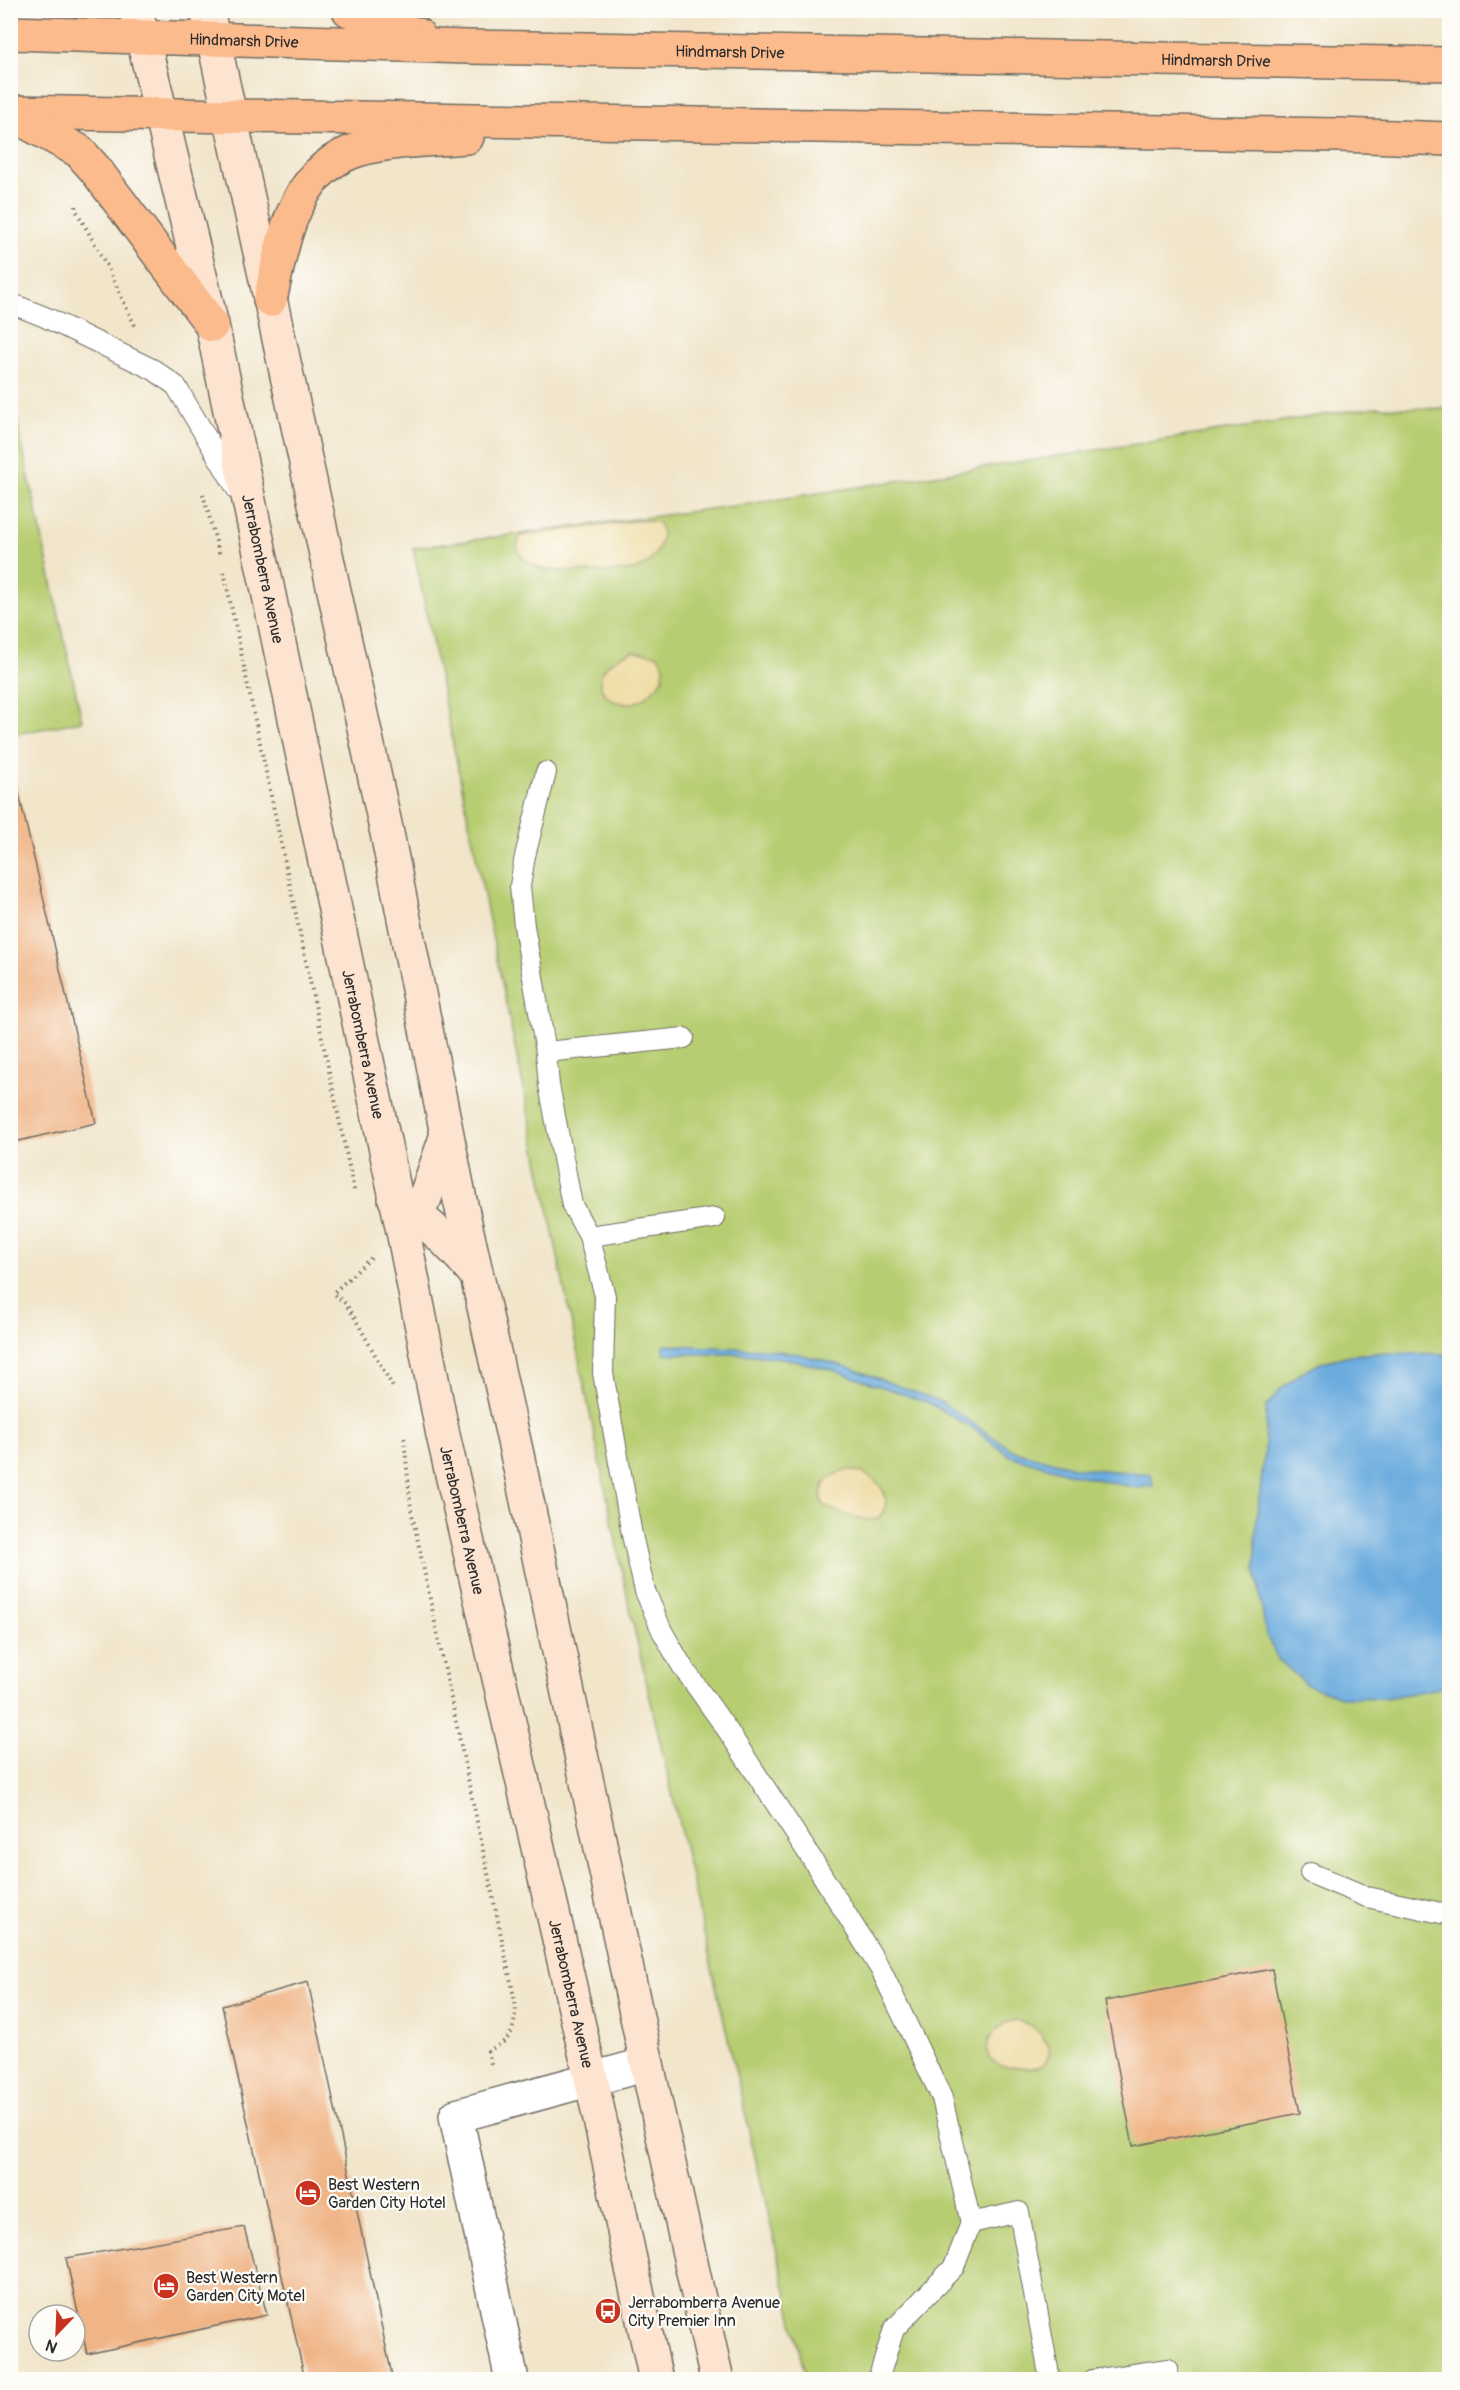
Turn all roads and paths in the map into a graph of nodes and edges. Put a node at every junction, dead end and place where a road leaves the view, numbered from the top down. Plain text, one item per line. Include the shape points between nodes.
1 (349, 10) edge
2 (138, 24) edge
3 (211, 25) edge
4 (10, 33) edge
5 (467, 47) junction
6 (1449, 64) edge
7 (10, 113) edge
8 (230, 115) junction
9 (160, 116) junction
10 (645, 122) junction
11 (1449, 139) edge
12 (76, 202) dead end
13 (270, 300) junction
14 (10, 303) edge
15 (212, 326) junction
16 (154, 370) junction
17 (200, 484) dead end
18 (250, 511) junction
19 (546, 772) dead end
20 (684, 1038) dead end
21 (546, 1052) junction
22 (446, 1135) junction
23 (356, 1198) dead end
24 (405, 1216) junction
25 (715, 1218) dead end
26 (590, 1236) junction
27 (369, 1250) dead end
28 (476, 1275) junction
29 (396, 1395) dead end
30 (403, 1432) dead end
31 (1310, 1873) dead end
32 (1449, 1915) edge
33 (647, 2064) junction
34 (591, 2078) junction
35 (500, 2104) junction
36 (971, 2223) junction
37 (1168, 2369) dead end
38 (512, 2379) edge
39 (656, 2379) edge
40 (717, 2379) edge
41 (878, 2379) edge
42 (1050, 2379) edge
43 (1093, 2379) edge

1 - 5 main road via 400,30
2 - 3 main road, Hindmarsh Drive
2 - 4 main road, Hindmarsh Drive
2 - 9 main road, Jerrabomberra Avenue
3 - 5 main road, Hindmarsh Drive
3 - 8 main road
5 - 6 main road, Hindmarsh Drive
7 - 9 main road
7 - 15 main road via 79,151
8 - 9 main road
8 - 10 main road
8 - 13 main road
9 - 15 main road, Jerrabomberra Avenue
10 - 11 main road
10 - 13 main road via 392,144 349,153 320,173 295,208 285,231
12 - 16 path via 76,210 108,268
13 - 22 main road via 387,833
14 - 16 lane
15 - 18 main road, Jerrabomberra Avenue
16 - 18 lane via 176,386
17 - 23 path via 219,551
18 - 24 main road, Jerrabomberra Avenue
19 - 21 lane via 520,886
20 - 21 lane
21 - 26 lane via 572,1205
22 - 24 main road via 431,1183
22 - 28 main road
24 - 28 main road via 448,1241
24 - 34 main road, Jerrabomberra Avenue via 443,1435
25 - 26 lane
26 - 36 lane via 605,1296 603,1373 645,1591 682,1666 812,1859 881,1970 942,2098
27 - 29 path via 371,1257 333,1293 353,1315
28 - 33 main road
30 - 35 path via 411,1509 516,2006 507,2041 488,2051
31 - 32 lane via 1367,1897
33 - 34 street, Jerrabomberra Avenue
33 - 40 main road
34 - 35 street, Jerrabomberra Avenue
34 - 39 main road, Jerrabomberra Avenue
35 - 38 street, Jerrabomberra Avenue via 456,2116
36 - 41 lane via 954,2267 894,2329
36 - 42 lane via 1019,2212
37 - 43 lane

